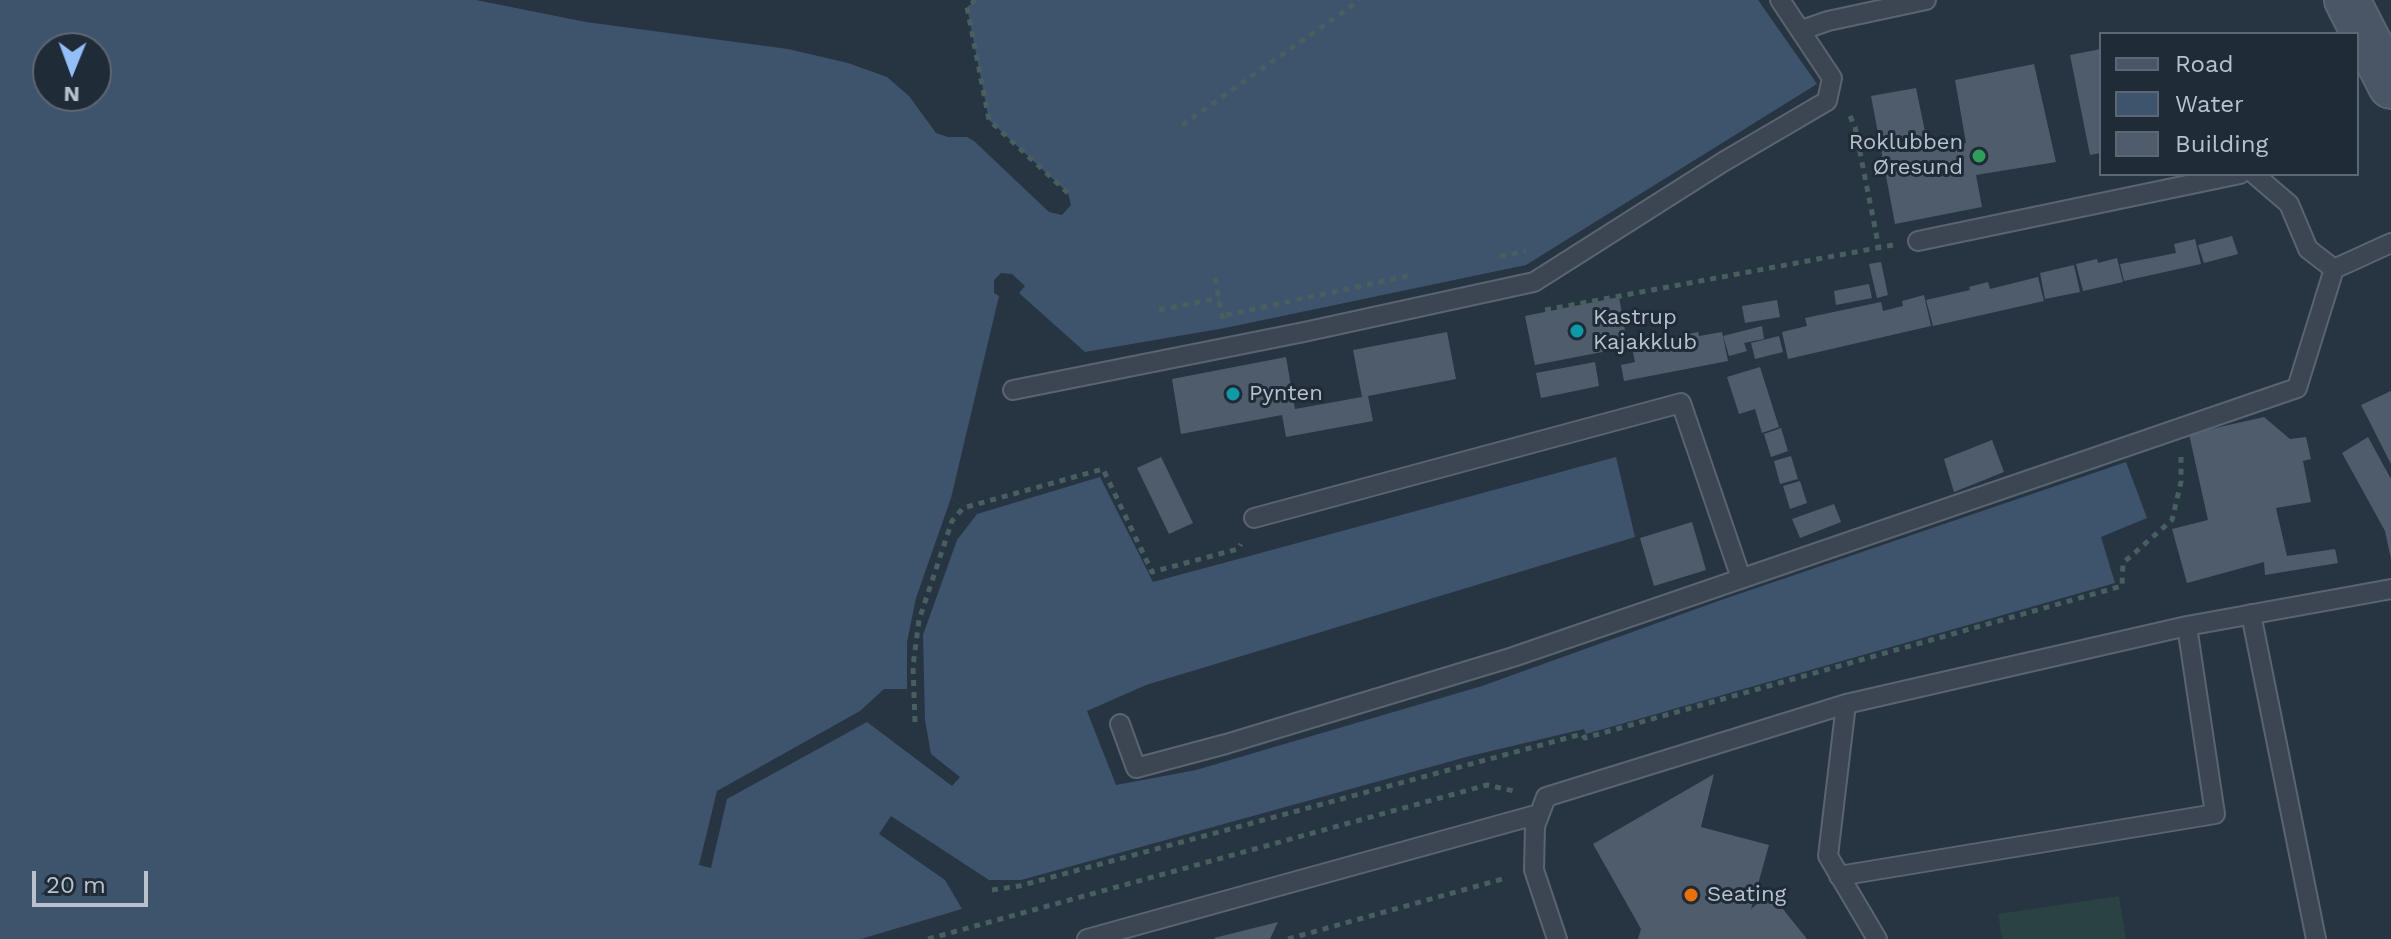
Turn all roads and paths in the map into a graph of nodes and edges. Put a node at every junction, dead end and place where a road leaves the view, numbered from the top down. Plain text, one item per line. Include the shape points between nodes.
1 (976, 0) edge
2 (1360, 0) edge
3 (1780, 0) edge
4 (1926, 0) edge
5 (2347, 0) edge
6 (1802, 30) junction
7 (1832, 78) junction
8 (2391, 86) edge
9 (1182, 125) dead end
10 (2230, 176) edge
11 (2256, 176) edge
12 (1068, 193) dead end
13 (1918, 241) dead end
14 (2391, 243) edge
15 (1879, 248) dead end
16 (1531, 249) dead end
17 (1486, 260) dead end
18 (2334, 269) junction
19 (1413, 275) dead end
20 (1215, 278) dead end
21 (1219, 298) junction
22 (1159, 310) dead end
23 (1222, 315) junction
24 (1225, 328) dead end
25 (1013, 390) dead end
26 (2182, 428) junction
27 (1254, 518) joint
28 (1741, 578) junction
29 (2391, 589) edge
30 (2251, 614) junction
31 (2187, 626) junction
32 (1846, 704) junction
33 (915, 722) dead end
34 (1120, 724) dead end
35 (1542, 806) junction
36 (1534, 870) junction
37 (1839, 876) junction
38 (992, 890) dead end
39 (928, 939) edge
40 (1087, 939) edge
41 (1288, 939) edge
42 (1557, 939) edge
43 (1877, 939) edge
44 (2316, 939) edge

1 - 12 path via 967,7 989,120
2 - 9 path
3 - 6 lane
4 - 6 lane
5 - 8 street
6 - 7 lane
7 - 15 path via 1855,127
7 - 25 lane via 1827,101 1534,282
10 - 13 lane
11 - 18 lane via 2289,204 2308,249
14 - 18 lane
16 - 17 path
18 - 26 lane via 2297,388
19 - 23 path
20 - 21 path
21 - 22 path
21 - 23 path
23 - 24 path
26 - 28 lane
26 - 38 path via 2181,482 2172,520 2123,563 2122,586 1585,738 1582,734
27 - 28 lane via 1681,403
27 - 33 path via 1238,549 1152,572 1103,469 963,508 952,521 919,620 913,666
28 - 34 lane via 1513,657 1136,768
29 - 30 lane
30 - 31 lane
30 - 44 lane
31 - 32 lane
31 - 37 lane via 2215,814
32 - 35 lane
32 - 37 lane via 1828,856
35 - 36 lane via 1535,826
35 - 39 path via 1487,785
35 - 40 lane
36 - 41 path
36 - 42 lane
37 - 43 lane

